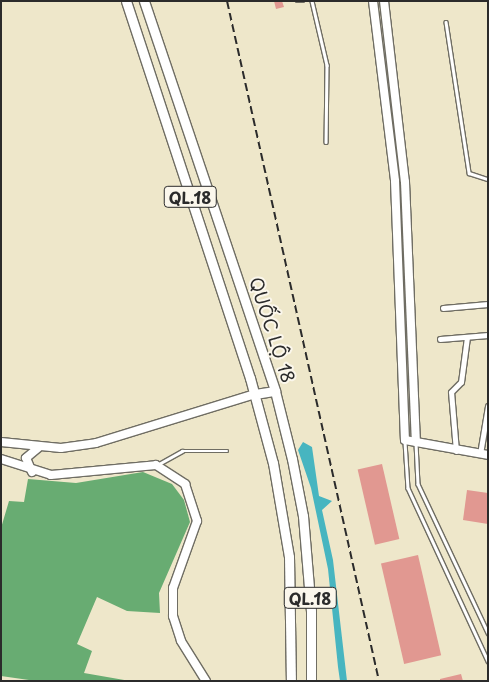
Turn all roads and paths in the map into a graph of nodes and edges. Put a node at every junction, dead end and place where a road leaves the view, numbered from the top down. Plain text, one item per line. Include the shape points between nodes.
1 (126, 1) edge
2 (144, 1) edge
3 (296, 1) edge
4 (303, 1) edge
5 (312, 1) edge
6 (373, 1) edge
7 (384, 1) edge
8 (446, 22) dead end
9 (326, 142) dead end
10 (488, 179) edge
11 (488, 304) edge
12 (443, 308) dead end
13 (488, 335) edge
14 (467, 337) junction
15 (440, 339) dead end
16 (275, 391) junction
17 (254, 394) junction
18 (488, 406) edge
19 (405, 440) junction
20 (1, 442) edge
21 (416, 442) junction
22 (41, 447) junction
23 (227, 451) dead end
24 (456, 451) junction
25 (484, 455) edge
26 (1, 459) edge
27 (156, 466) junction
28 (36, 473) junction
29 (488, 632) edge
30 (488, 660) edge
31 (206, 681) edge
32 (291, 681) edge
33 (310, 681) edge

1 - 17 main road, QUỐC LỘ 18 / QL.18
2 - 16 main road, QUỐC LỘ 18 / QL.18
3 - 4 lane
5 - 9 lane via 327,65
6 - 19 main road via 395,181
7 - 21 main road via 405,182
8 - 10 lane via 469,173
11 - 12 street
13 - 14 street
14 - 15 street
14 - 24 street via 461,382 451,392
16 - 17 main road
16 - 33 main road, QUỐC LỘ 18 / QL.18 via 304,516 311,611
17 - 22 main road via 96,443
17 - 32 main road, QUỐC LỘ 18 / QL.18 via 289,558
18 - 25 street
19 - 21 main road
19 - 30 lane via 408,488
20 - 22 main road
21 - 24 main road
21 - 29 lane via 418,484
22 - 28 main road via 30,451 26,458 26,466
23 - 27 lane via 182,451
24 - 25 main road
26 - 28 main road
27 - 28 main road via 63,476
27 - 31 main road via 185,484 195,506 195,533 177,574 171,603 176,630

